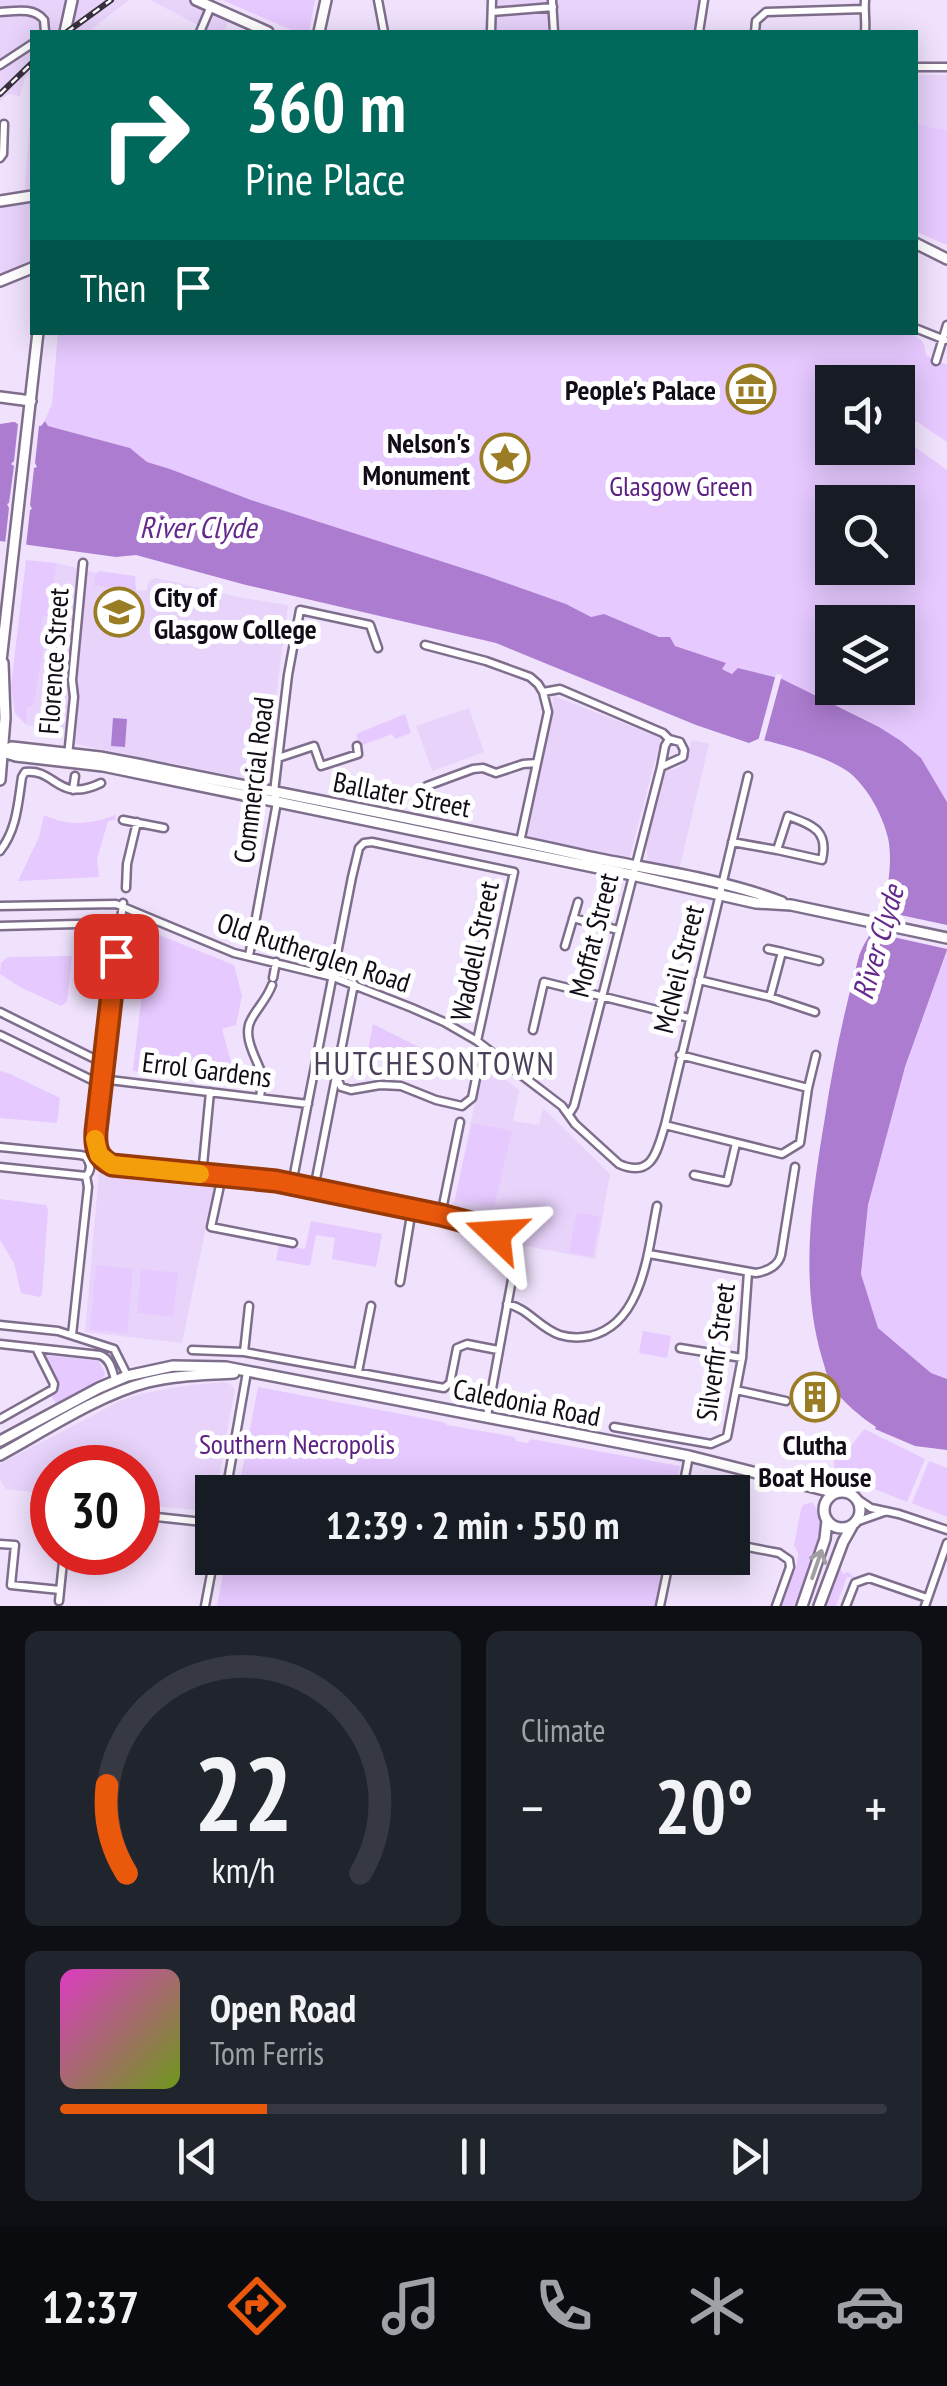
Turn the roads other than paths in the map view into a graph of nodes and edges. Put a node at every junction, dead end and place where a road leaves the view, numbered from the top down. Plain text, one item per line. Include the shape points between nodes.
1 (72, 0) edge
2 (196, 0) edge
3 (326, 0) edge
4 (378, 0) edge
5 (492, 0) edge
6 (704, 0) edge
7 (552, 4) edge
8 (865, 4) edge
9 (211, 6) junction
10 (0, 12) edge
11 (492, 12) junction
12 (45, 30) edge
13 (65, 30) edge
14 (201, 30) edge
15 (264, 30) edge
16 (320, 30) edge
17 (384, 30) edge
18 (491, 30) edge
19 (554, 30) edge
20 (699, 30) edge
21 (756, 30) edge
22 (865, 30) edge
23 (30, 45) edge
24 (0, 65) edge
25 (947, 66) edge
26 (918, 67) edge
27 (2, 124) edge
28 (14, 125) dead end
29 (0, 158) edge
30 (30, 196) edge
31 (0, 201) edge
32 (918, 244) edge
33 (947, 259) edge
34 (30, 269) edge
35 (1, 277) edge
36 (947, 325) edge
37 (918, 329) edge
38 (38, 335) edge
39 (944, 340) junction
40 (936, 362) dead end
41 (0, 397) edge
42 (32, 401) junction
43 (83, 564) dead end
44 (425, 644) dead end
45 (378, 648) dead end
46 (2, 656) junction
47 (0, 670) edge
48 (543, 692) junction
49 (669, 740) junction
50 (357, 746) dead end
51 (1, 751) edge
52 (68, 757) junction
53 (278, 758) junction
54 (537, 762) junction
55 (662, 767) junction
56 (75, 776) dead end
57 (748, 776) dead end
58 (0, 780) edge
59 (101, 784) dead end
60 (427, 786) dead end
61 (72, 790) junction
62 (275, 797) junction
63 (123, 820) dead end
64 (136, 822) junction
65 (164, 828) dead end
66 (732, 842) junction
67 (519, 846) junction
68 (777, 850) junction
69 (0, 851) edge
70 (633, 870) junction
71 (126, 888) dead end
72 (720, 889) junction
73 (578, 902) dead end
74 (123, 904) junction
75 (0, 906) edge
76 (573, 918) junction
77 (120, 922) junction
78 (160, 922) junction
79 (0, 926) edge
80 (618, 930) junction
81 (947, 938) edge
82 (564, 946) dead end
83 (768, 949) dead end
84 (782, 952) junction
85 (250, 956) junction
86 (819, 961) dead end
87 (276, 962) junction
88 (333, 977) junction
89 (700, 980) junction
90 (354, 984) junction
91 (601, 996) junction
92 (770, 997) junction
93 (0, 1012) edge
94 (815, 1012) dead end
95 (689, 1018) junction
96 (533, 1030) dead end
97 (0, 1035) edge
98 (477, 1041) junction
99 (492, 1053) junction
100 (680, 1055) junction
101 (816, 1055) dead end
102 (103, 1063) junction
103 (336, 1075) junction
104 (100, 1081) junction
105 (808, 1088) junction
106 (210, 1092) junction
107 (260, 1098) junction
108 (308, 1104) junction
109 (569, 1114) junction
110 (460, 1122) dead end
111 (665, 1125) junction
112 (736, 1143) junction
113 (0, 1147) edge
114 (0, 1167) edge
115 (642, 1167) joint
116 (795, 1167) dead end
117 (202, 1175) junction
118 (694, 1175) dead end
119 (86, 1176) junction
120 (222, 1176) junction
121 (292, 1184) junction
122 (314, 1188) junction
123 (657, 1206) dead end
124 (412, 1209) junction
125 (441, 1215) junction
126 (293, 1243) dead end
127 (648, 1254) junction
128 (748, 1272) junction
129 (400, 1282) dead end
130 (507, 1304) junction
131 (249, 1306) dead end
132 (371, 1306) dead end
133 (0, 1325) edge
134 (72, 1336) junction
135 (0, 1344) edge
136 (36, 1348) junction
137 (680, 1348) dead end
138 (192, 1350) dead end
139 (498, 1350) junction
140 (244, 1352) junction
141 (742, 1358) junction
142 (247, 1372) junction
143 (358, 1372) junction
144 (128, 1376) junction
145 (115, 1380) junction
146 (132, 1387) junction
147 (736, 1390) junction
148 (120, 1392) junction
149 (786, 1401) dead end
150 (487, 1416) junction
151 (0, 1419) edge
152 (614, 1426) dead end
153 (0, 1441) edge
154 (0, 1454) edge
155 (688, 1456) junction
156 (229, 1475) edge
157 (685, 1475) edge
158 (798, 1483) junction
159 (836, 1493) junction
160 (856, 1498) junction
161 (885, 1512) junction
162 (826, 1515) junction
163 (160, 1517) edge
164 (195, 1521) edge
165 (855, 1523) junction
166 (947, 1530) edge
167 (0, 1544) edge
168 (947, 1545) edge
169 (750, 1547) edge
170 (62, 1575) edge
171 (211, 1575) edge
172 (666, 1575) edge
173 (60, 1590) junction
174 (58, 1601) dead end
175 (926, 1602) edge
176 (205, 1606) edge
177 (660, 1606) edge
178 (776, 1606) edge
179 (802, 1606) edge
180 (820, 1606) edge
181 (846, 1606) edge

1 - 13 main road
2 - 9 main road
3 - 16 main road
4 - 17 street
5 - 11 street
6 - 20 street
7 - 11 street
7 - 19 street
8 - 21 street via 766,12
8 - 22 street
9 - 14 street
9 - 15 main road
10 - 12 street via 38,14
11 - 18 street
23 - 24 street
25 - 26 street
27 - 28 street
27 - 29 street
30 - 31 main road
32 - 33 main road
34 - 35 main road
36 - 39 street
37 - 39 street
38 - 42 main road
39 - 40 street
41 - 42 main road
42 - 46 main road
43 - 52 street, Florence Street
44 - 48 street via 530,677
45 - 53 street, Commercial Road via 370,625 300,610
46 - 47 main road
46 - 51 main road
48 - 49 street via 560,689
48 - 54 street via 548,712
49 - 55 street, Moffat Street
49 - 55 street, Moffat Street via 684,750
50 - 53 street via 358,754 321,766 314,746
51 - 52 main road, Ballater Street
51 - 58 main road
52 - 62 main road, Ballater Street
53 - 62 street, Commercial Road
54 - 60 street via 496,773 473,769
54 - 67 street
55 - 70 street, Moffat Street
56 - 61 street
57 - 66 street, McNeil Street
59 - 61 street
61 - 69 street via 25,772 10,838
62 - 67 main road, Ballater Street
62 - 85 street, Commercial Road
63 - 64 street
64 - 65 street
64 - 71 street
66 - 68 street
66 - 72 street, McNeil Street
67 - 70 main road, Ballater Street
68 - 68 street via 788,816 822,835 822,860
70 - 72 main road, Ballater Street
70 - 80 street, Moffat Street
72 - 81 main road, Ballater Street via 756,902
72 - 89 street, McNeil Street
73 - 76 street
74 - 75 street, Old Rutherglen Road
74 - 77 street
74 - 78 street, Old Rutherglen Road
76 - 80 street
76 - 82 street
77 - 78 street, Old Rutherglen Road
77 - 79 street, Old Rutherglen Road
77 - 102 street
78 - 85 street, Old Rutherglen Road
80 - 91 street, Moffat Street
83 - 84 street
84 - 86 street
84 - 92 street
85 - 87 street, Old Rutherglen Road
87 - 88 street, Old Rutherglen Road
87 - 107 street via 248,1031 262,1078
88 - 90 street, Old Rutherglen Road
88 - 98 street, Waddell Street via 364,843 514,872
88 - 108 street
89 - 92 street
89 - 95 street, McNeil Street
90 - 98 street, Old Rutherglen Road
90 - 103 street
91 - 95 street
91 - 96 street via 544,982
91 - 109 street, Moffat Street
92 - 94 street
93 - 102 street, Errol Gardens
95 - 100 street, McNeil Street
97 - 104 street, Errol Gardens
98 - 99 street, Old Rutherglen Road
99 - 103 street via 462,1106 401,1086 351,1090
99 - 109 street, Old Rutherglen Road
100 - 105 street
100 - 111 street, McNeil Street
101 - 105 street
102 - 104 street
103 - 122 street
104 - 106 street, Errol Gardens
104 - 117 street via 99,1155 112,1165
105 - 112 street via 800,1143 782,1154
106 - 107 street, Errol Gardens
106 - 117 street
107 - 108 street, Errol Gardens
108 - 121 street
109 - 115 street, Old Rutherglen Road via 619,1164
110 - 125 street
111 - 112 street
111 - 115 street, McNeil Street via 654,1157
112 - 118 street via 728,1182
113 - 119 street via 80,1155 88,1159
114 - 119 street
116 - 128 street via 780,1261
117 - 120 street
119 - 134 street
120 - 121 street
120 - 126 street via 211,1227
121 - 122 street
122 - 124 street
123 - 127 street
124 - 125 street
124 - 129 street
125 - 130 street via 486,1228 502,1240 514,1263
127 - 128 street
127 - 130 street via 624,1316 596,1334 563,1336
128 - 141 street, Silverfir Street
130 - 139 street
131 - 140 street
132 - 143 street
133 - 134 street
134 - 144 street via 114,1349
135 - 136 street
136 - 145 street via 106,1357
136 - 151 street via 52,1390
137 - 141 street
138 - 140 street
139 - 143 street via 458,1348 444,1388
139 - 150 street
140 - 143 street
141 - 147 street, Silverfir Street
142 - 144 main road, Caledonia Road via 202,1364
142 - 146 main road, Caledonia Road
142 - 150 main road, Caledonia Road
142 - 156 street
144 - 145 main road, Caledonia Road
144 - 146 street
145 - 148 street
145 - 153 main road, Caledonia Road
146 - 148 main road, Caledonia Road
147 - 149 street
147 - 152 street, Silverfir Street via 726,1437 711,1444
148 - 154 main road, Caledonia Road
150 - 155 main road, Caledonia Road
155 - 157 street
155 - 158 main road, Caledonia Road
158 - 159 main road, Caledonia Road
158 - 162 main road
159 - 160 main road
159 - 162 main road via 827,1500
160 - 161 street
160 - 165 main road
161 - 165 street
161 - 166 street
162 - 165 main road via 836,1527
179 -> 162 main road
163 - 164 street
165 - 180 main road
167 - 173 street via 15,1545 11,1586
168 - 175 street
169 - 178 street via 790,1560
170 - 173 street
171 - 176 street
172 - 177 street
173 - 174 street
175 - 181 street via 869,1578 854,1583

